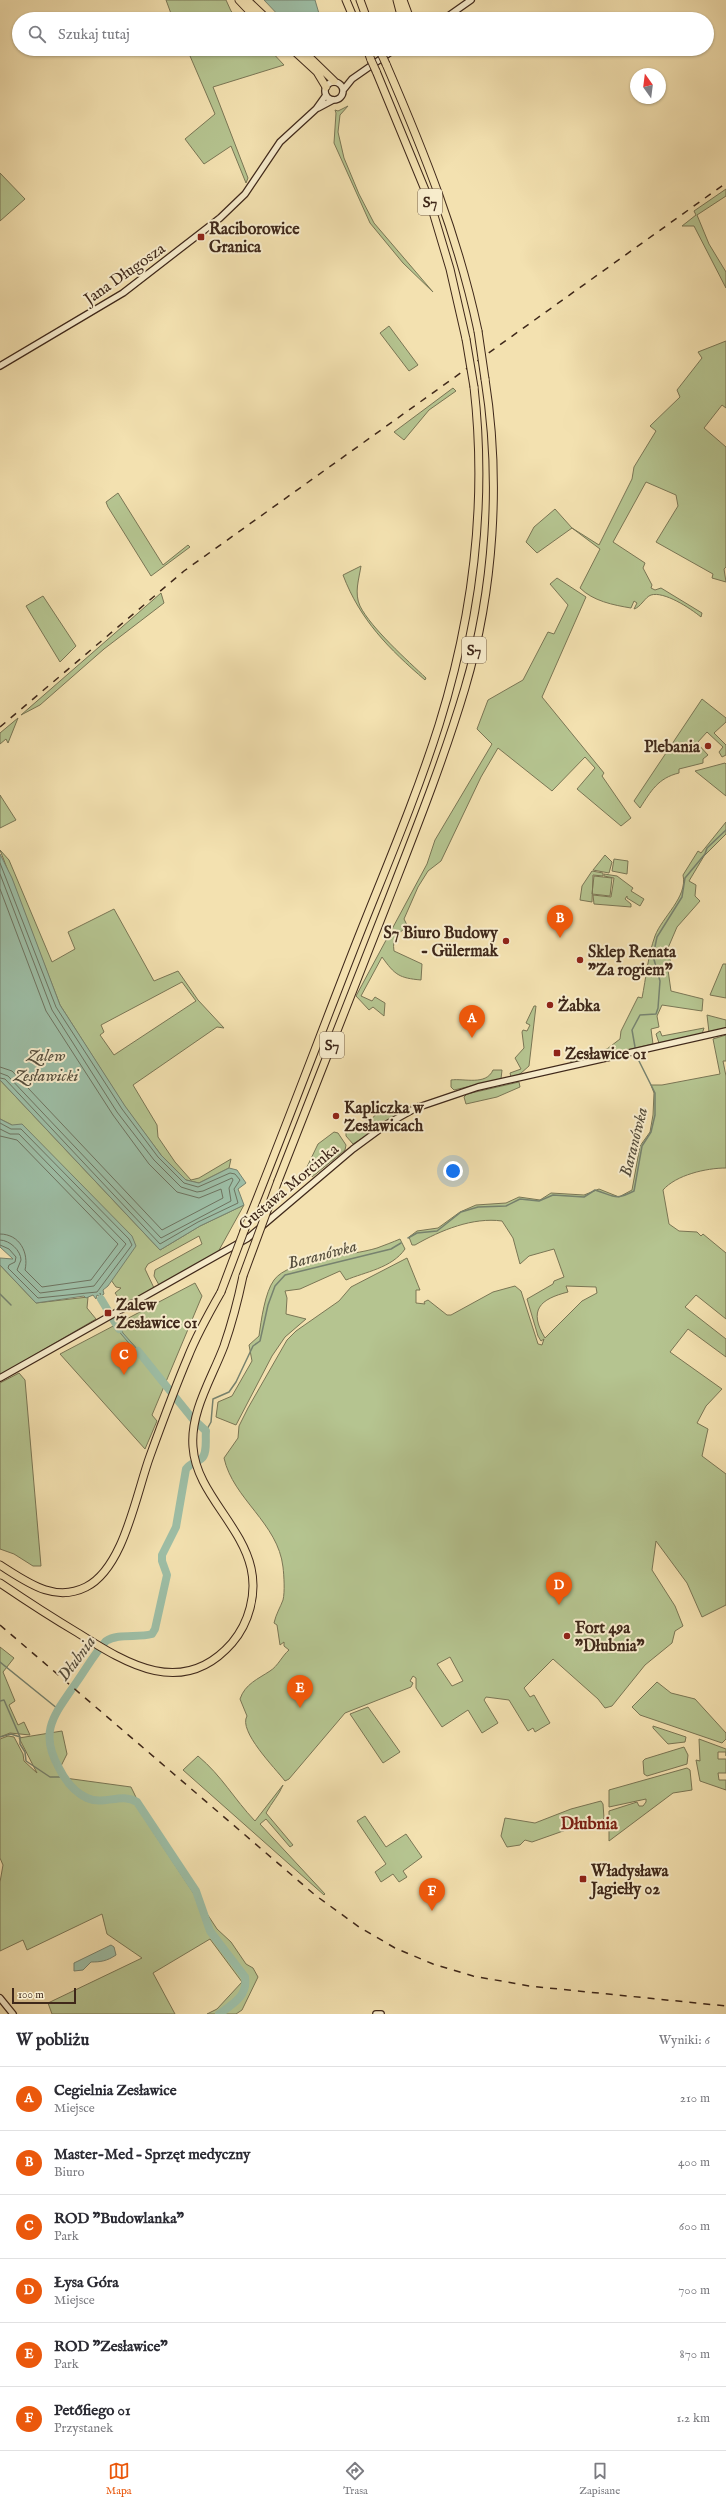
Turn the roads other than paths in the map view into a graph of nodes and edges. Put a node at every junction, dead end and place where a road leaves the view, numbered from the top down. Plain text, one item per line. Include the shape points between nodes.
1 (239, 0) edge
2 (247, 0) edge
3 (346, 0) edge
4 (360, 0) edge
5 (397, 0) edge
6 (403, 0) edge
7 (471, 0) edge
8 (250, 12) edge
9 (260, 12) edge
10 (351, 12) edge
11 (364, 12) edge
12 (400, 12) edge
13 (407, 12) edge
14 (454, 12) edge
15 (300, 56) edge
16 (309, 56) edge
17 (369, 56) edge
18 (382, 56) edge
19 (385, 56) edge
20 (352, 79) junction
21 (337, 82) junction
22 (326, 87) junction
23 (344, 89) junction
24 (326, 96) junction
25 (333, 100) junction
26 (316, 109) junction
27 (0, 366) edge
28 (726, 1031) edge
29 (0, 1378) edge
30 (0, 1565) edge
31 (0, 1583) edge
32 (0, 1998) edge
33 (13, 2014) edge
34 (376, 2014) edge
35 (380, 2014) edge

1 - 8 highway
2 - 9 highway
3 - 10 highway
4 - 11 highway
5 - 12 highway
6 - 13 highway
7 - 14 street
15 - 22 highway via 317,72
16 - 21 highway
17 - 30 highway, S7, bridge via 432,208 450,269 474,387 480,464 476,548 470,597 451,681 439,725 396,841 270,1167 221,1292 188,1356 145,1469 127,1528 106,1570 88,1586 67,1593 47,1591
18 - 31 highway, S7, bridge via 446,210 463,264 478,331 492,425 494,466 489,556 485,599 466,686 407,852 278,1181 243,1276 235,1312 196,1416 193,1437 195,1460 213,1496 240,1538 249,1562 253,1586 248,1615 233,1641 209,1661 178,1672 163,1672 144,1669 123,1661
19 - 20 street
20 - 21 street
20 - 23 street
21 - 22 street
21 - 23 street
22 - 24 street
23 - 25 street via 340,98
24 - 25 street
24 - 26 street
25 - 26 street
26 - 27 street, Jana Długosza via 280,142 237,204 135,284
28 - 29 street, Gustawa Morcinka via 463,1090 407,1112 353,1149 248,1238
32 - 33 street
34 - 35 street

